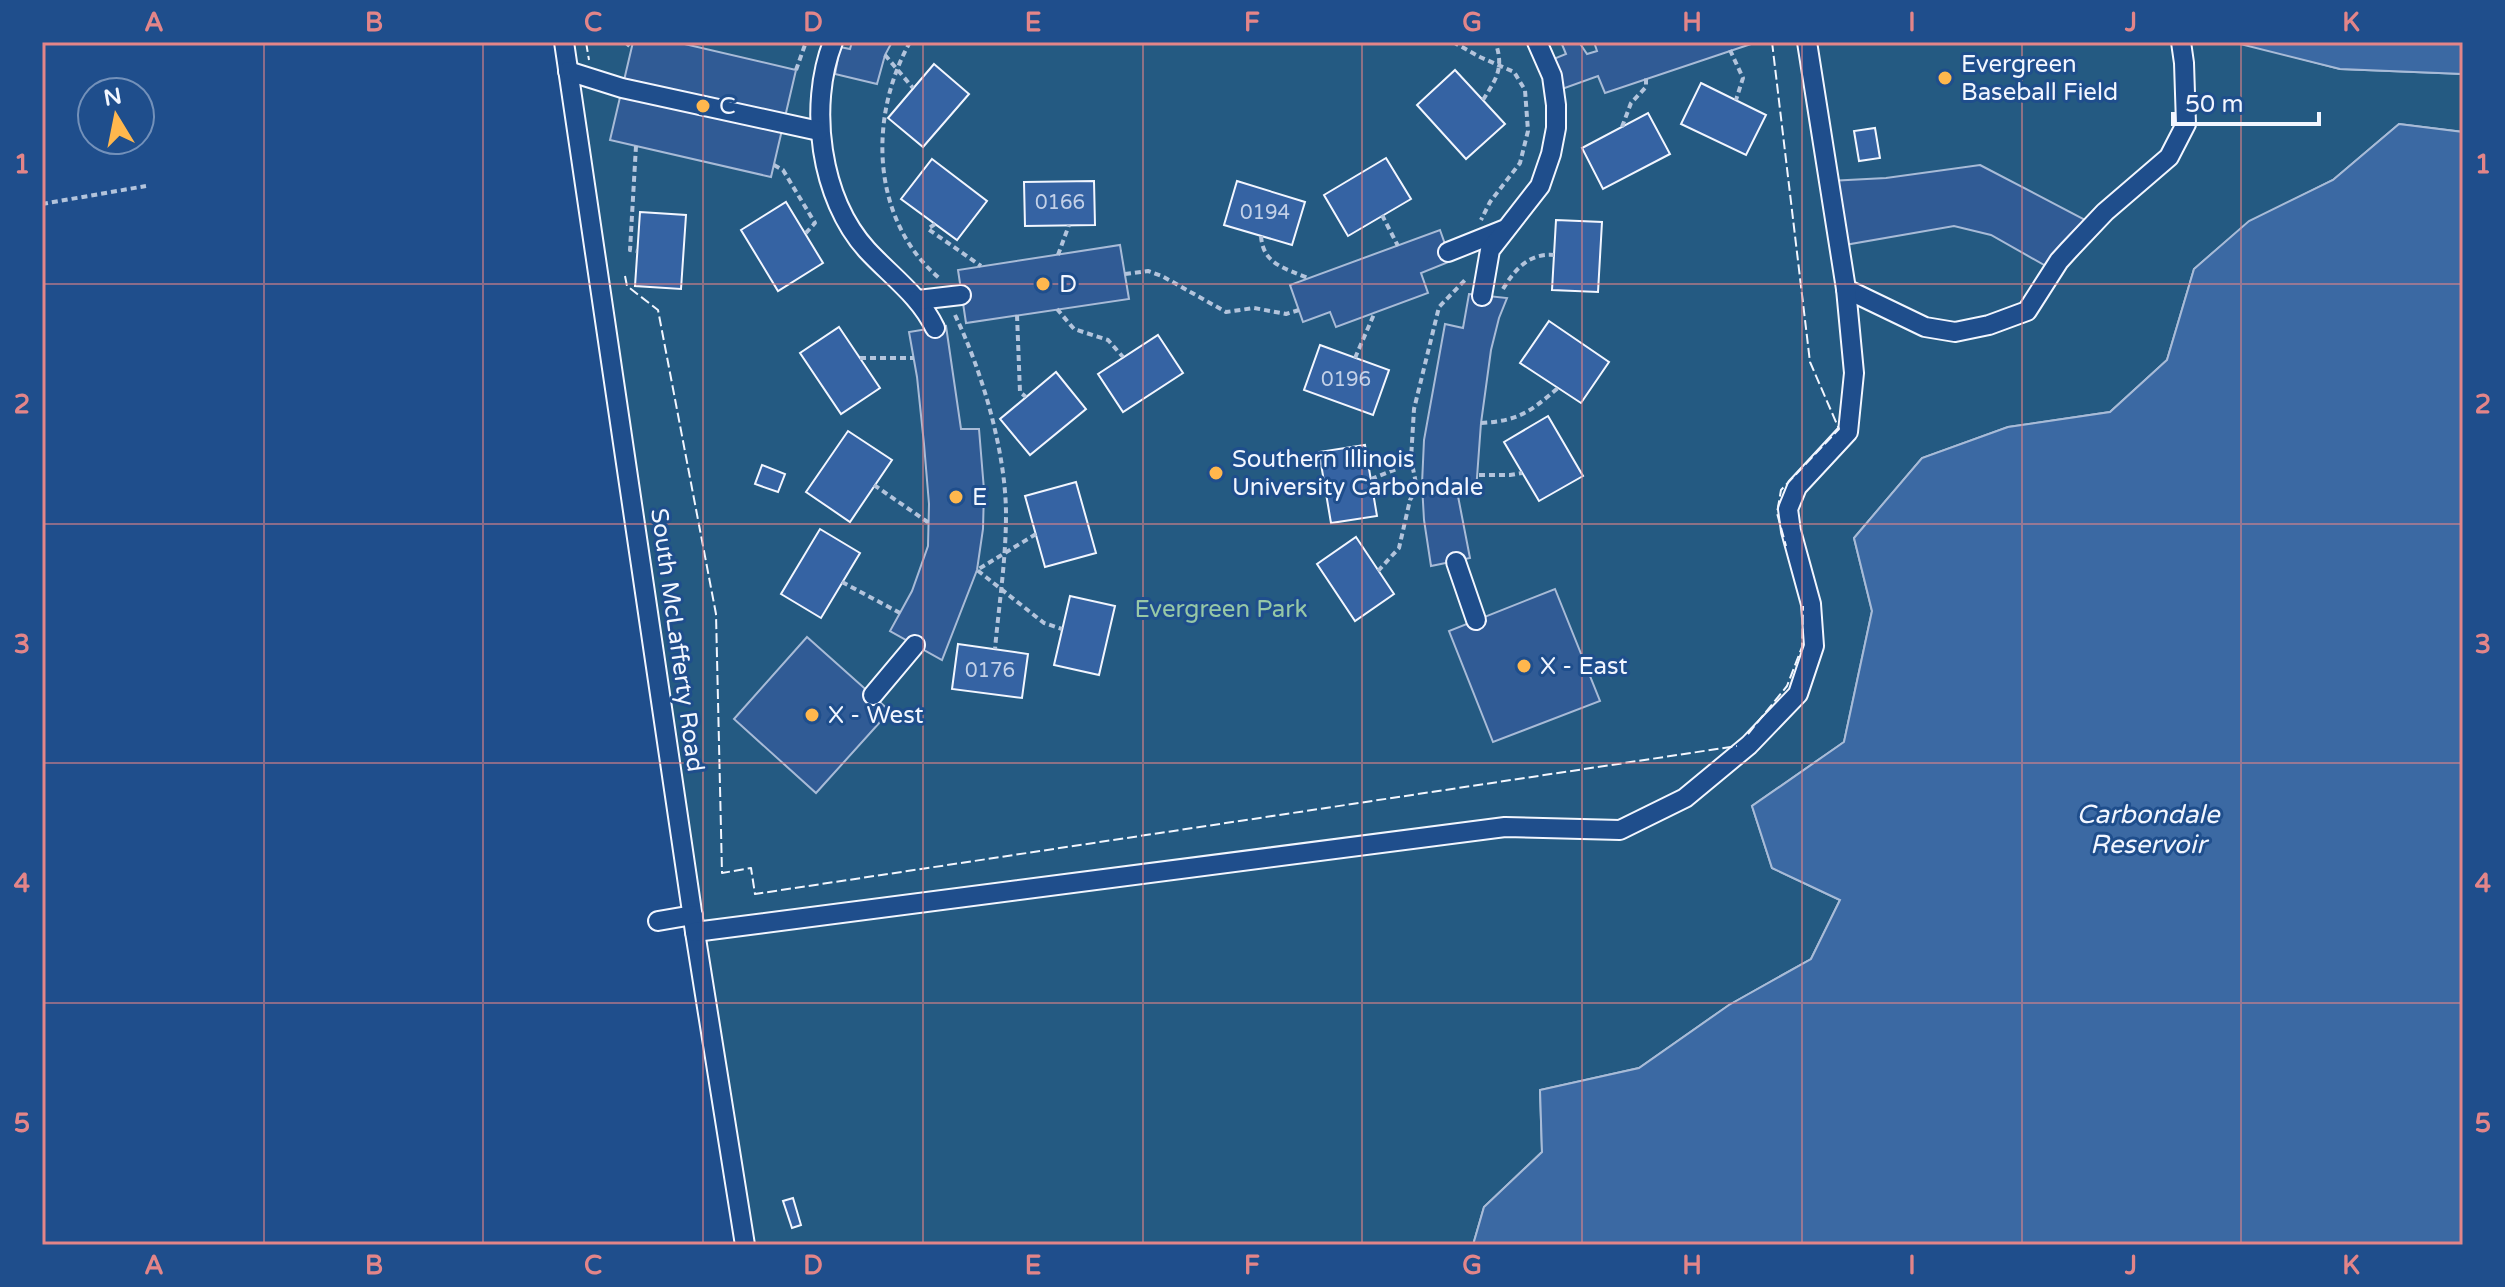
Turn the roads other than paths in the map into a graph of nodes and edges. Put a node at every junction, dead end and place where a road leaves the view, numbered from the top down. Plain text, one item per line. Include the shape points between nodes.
1 (564, 42) edge
2 (833, 42) edge
3 (1537, 42) edge
4 (1807, 42) edge
5 (2181, 42) edge
6 (568, 71) junction
7 (819, 131) junction
8 (1506, 229) junction
9 (1448, 252) dead end
10 (1846, 289) junction
11 (954, 296) road end
12 (1490, 297) road end
13 (918, 300) junction
14 (935, 328) dead end
15 (1456, 562) dead end
16 (1476, 620) dead end
17 (915, 645) dead end
18 (873, 695) dead end
19 (658, 921) dead end
20 (694, 924) junction
21 (745, 1245) edge

1 - 6 street, South McLafferty Road
2 - 7 street via 826,60
3 - 8 street via 1552,76 1556,128 1540,186
4 - 10 street
5 - 10 street via 2186,124 2169,157 2105,212 2059,261 2027,311 1955,332 1925,327
6 - 7 street
6 - 20 street, South McLafferty Road
7 - 13 street via 829,177 848,222 865,248
8 - 9 street
8 - 12 street via 1490,250
10 - 20 street via 1854,373 1848,432 1797,487 1788,509 1811,604 1814,646 1798,694 1749,745 1685,798 1620,830 1505,827
11 - 13 street
13 - 14 street
15 - 16 street
17 - 18 street
19 - 20 street
20 - 21 street, South McLafferty Road

